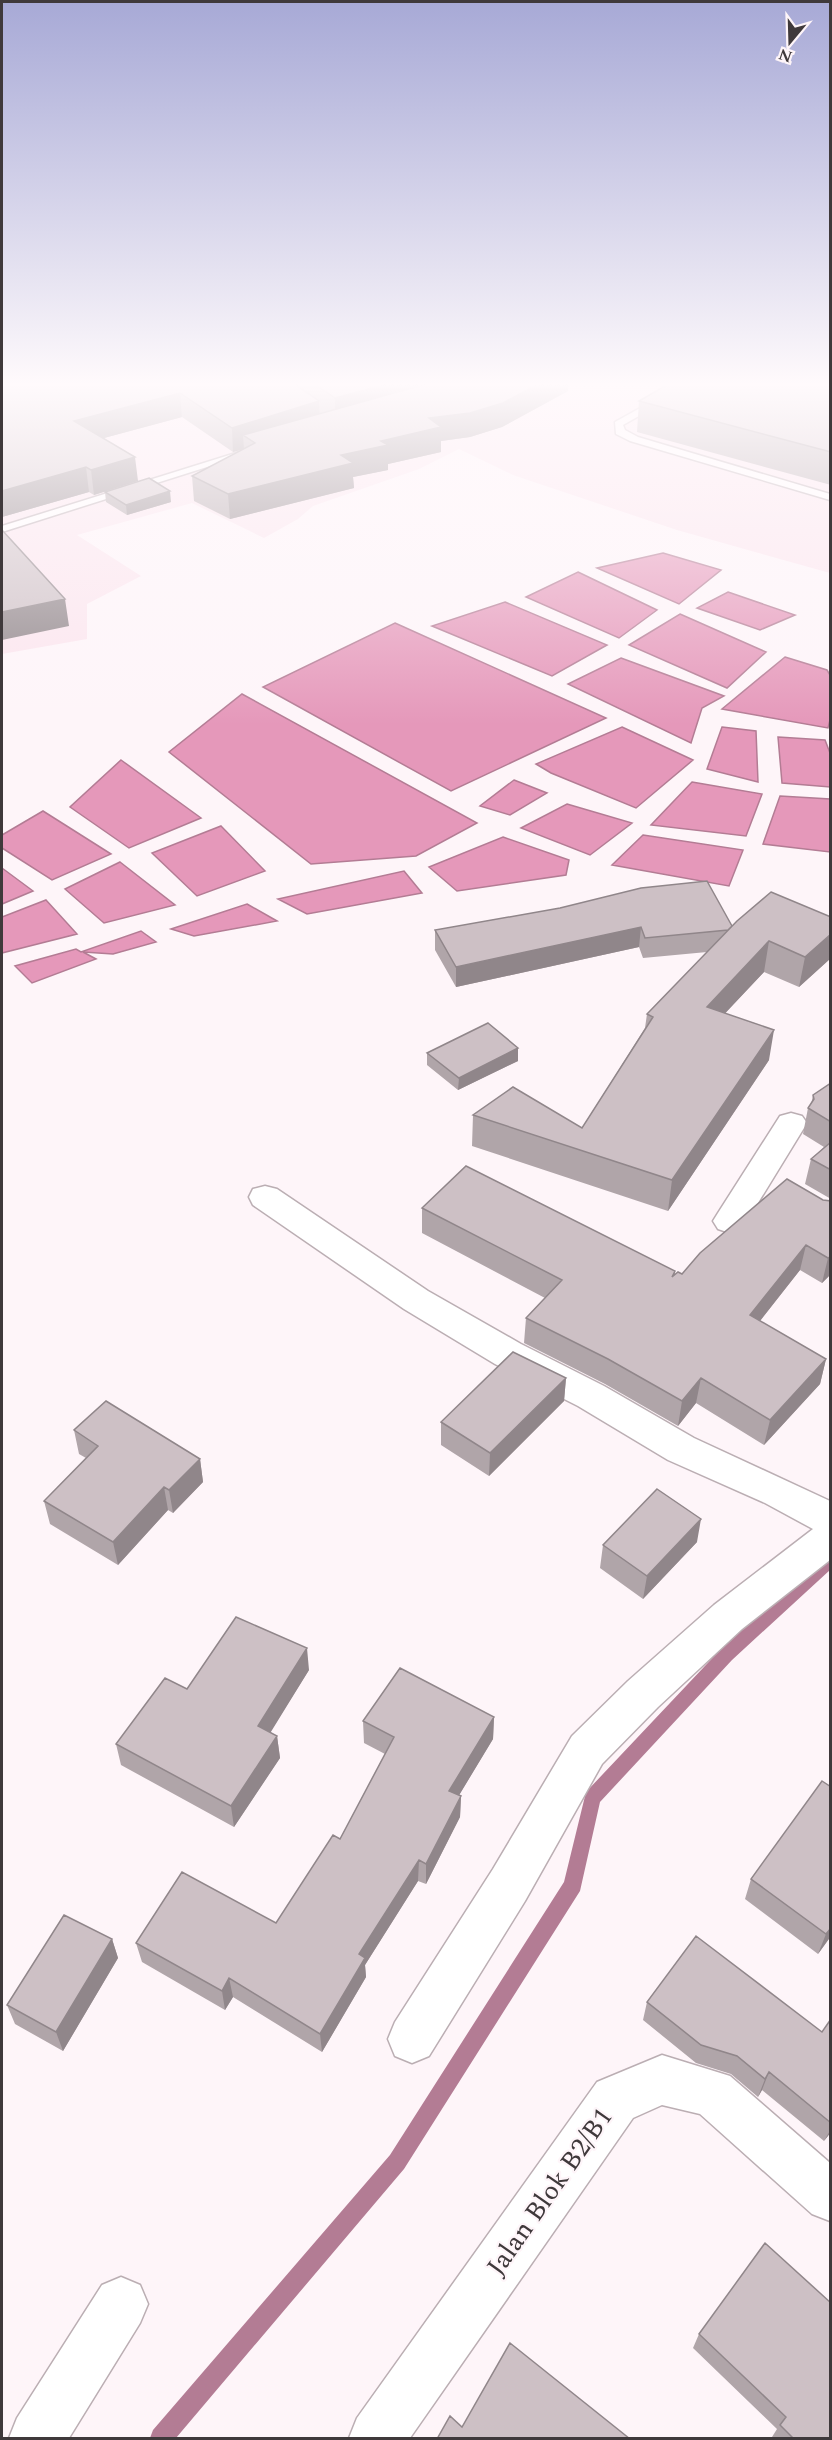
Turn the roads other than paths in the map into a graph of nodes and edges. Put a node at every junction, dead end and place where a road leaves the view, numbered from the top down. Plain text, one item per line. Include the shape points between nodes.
1 (106, 497) edge
2 (2, 529) edge
3 (791, 1123) dead end
4 (758, 1174) junction
5 (789, 1191) edge
6 (265, 1197) dead end
7 (730, 1221) dead end
8 (831, 1520) edge
9 (831, 1538) edge
10 (412, 2039) dead end
11 (831, 2196) edge
12 (121, 2304) dead end
13 (37, 2439) edge
14 (377, 2439) edge

1 - 2 lane
3 - 4 street
4 - 5 street
4 - 7 street
6 - 8 street via 416,1300 508,1354 591,1396 681,1449
9 - 10 street via 728,1617 587,1750 509,1885
11 - 14 street, Jalan Blok B2/B1 via 713,2093 662,2080 615,2100
12 - 13 street

